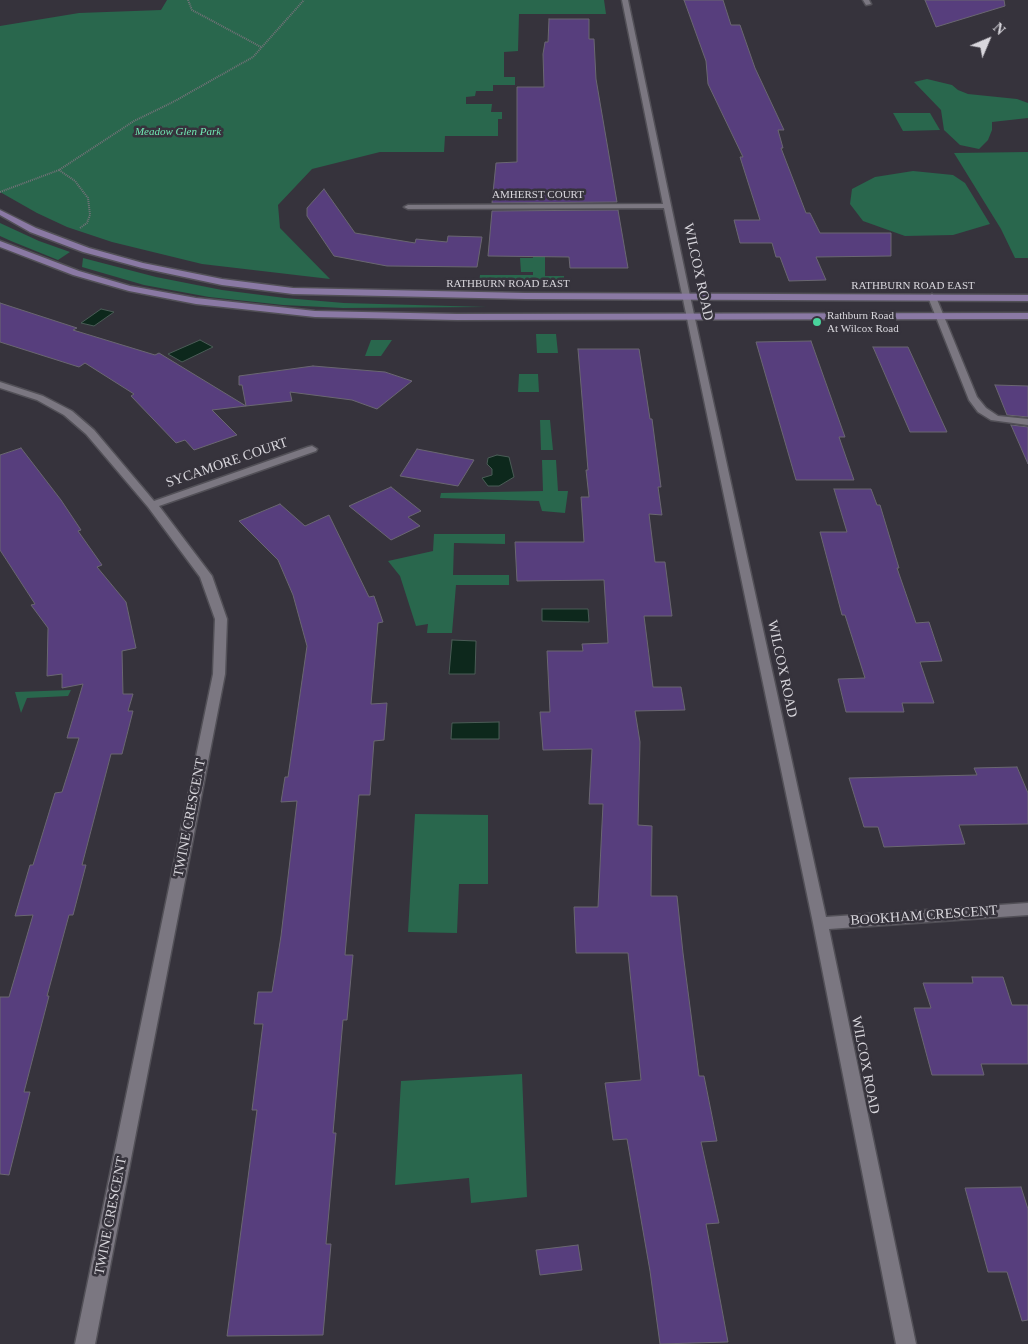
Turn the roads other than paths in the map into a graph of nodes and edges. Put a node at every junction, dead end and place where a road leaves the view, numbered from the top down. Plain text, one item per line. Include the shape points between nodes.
1 (625, 0) edge
2 (668, 206) junction
3 (408, 207) dead end
4 (3, 213) edge
5 (0, 244) edge
6 (686, 296) junction
7 (932, 297) junction
8 (1028, 298) edge
9 (690, 316) junction
10 (939, 316) junction
11 (1028, 316) edge
12 (0, 385) edge
13 (1028, 422) edge
14 (312, 449) dead end
15 (152, 505) junction
16 (1028, 909) edge
17 (820, 923) junction
18 (85, 1344) edge
19 (906, 1344) edge

1 - 2 street, WILCOX ROAD
2 - 3 street, AMHERST COURT
2 - 6 street, WILCOX ROAD
4 - 6 street, RATHBURN ROAD EAST via 56,240 142,265 222,282 293,291
5 - 9 street via 76,273 130,288 196,301 271,310 438,317
6 - 7 street, RATHBURN ROAD EAST
6 - 9 street, WILCOX ROAD
7 - 8 street, RATHBURN ROAD EAST
7 - 10 street
9 - 10 street
9 - 17 street, WILCOX ROAD
10 - 11 street
10 - 13 street via 972,398 982,410 995,418
12 - 15 street, TWINE CRESCENT via 40,398 68,412 90,432
14 - 15 street, SYCAMORE COURT
15 - 18 street, TWINE CRESCENT via 206,576 221,619 219,674
16 - 17 street, BOOKHAM CRESCENT
17 - 19 street, WILCOX ROAD

